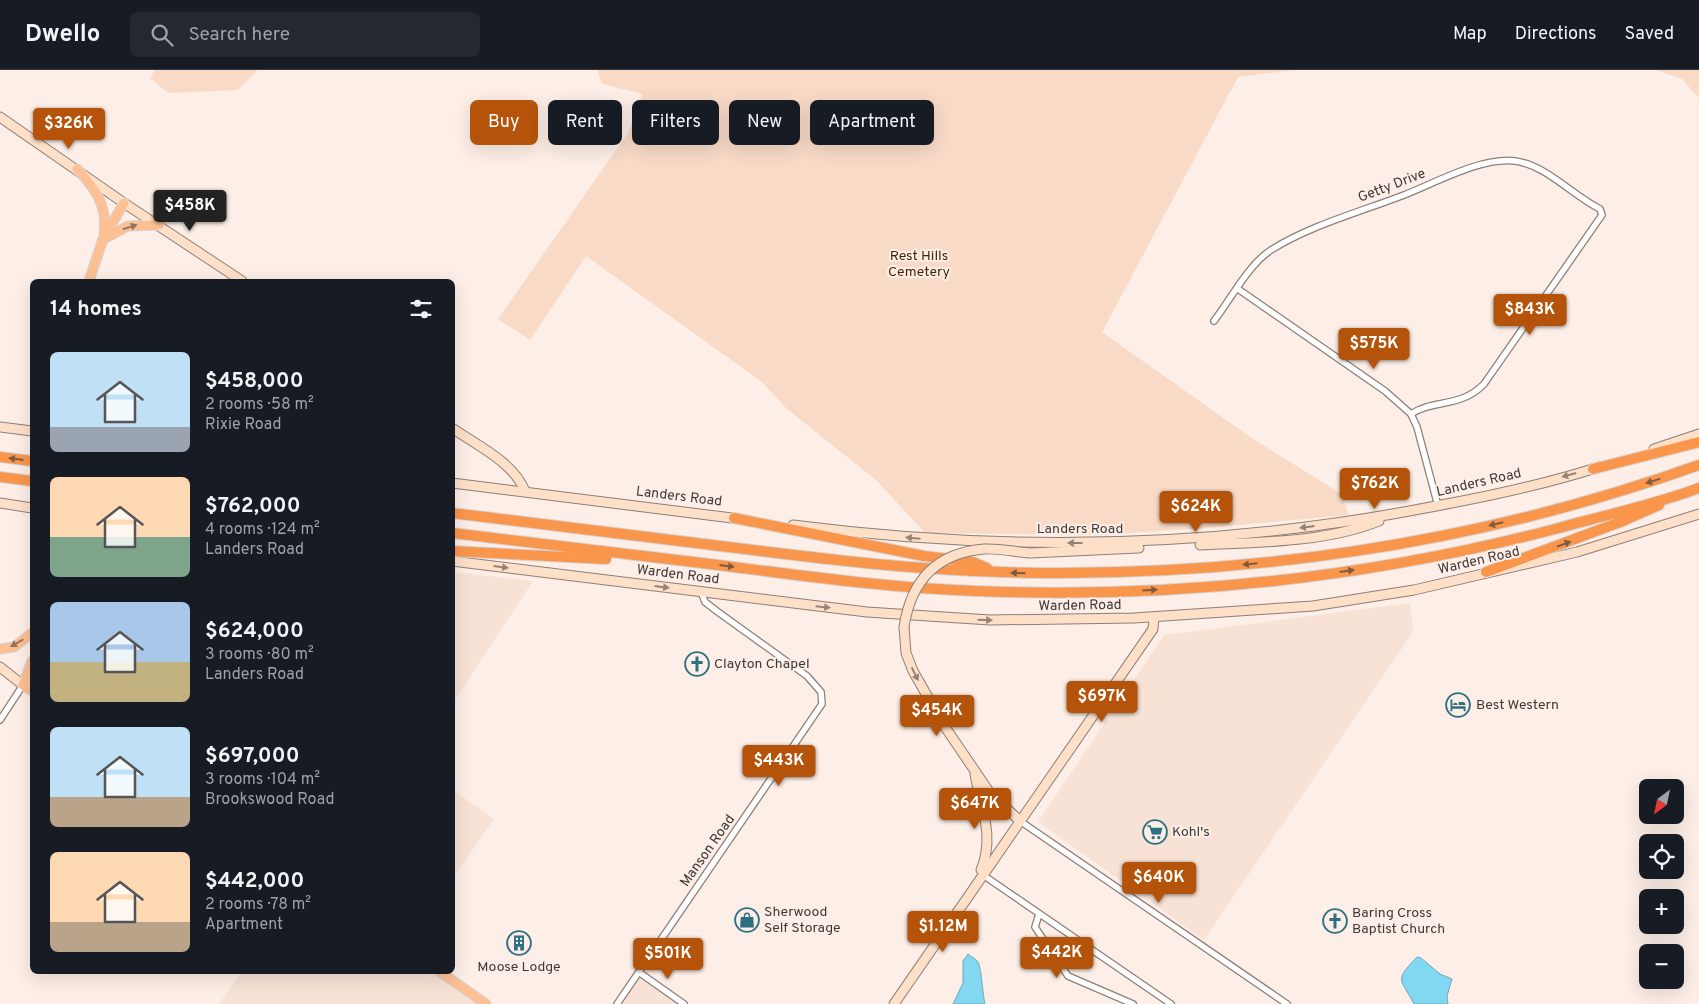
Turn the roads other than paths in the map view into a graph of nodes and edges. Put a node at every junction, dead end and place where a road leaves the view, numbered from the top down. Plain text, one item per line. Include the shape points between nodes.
1 (0, 117) edge
2 (77, 169) junction
3 (124, 203) junction
4 (159, 225) junction
5 (103, 239) junction
6 (90, 279) edge
7 (239, 279) edge
8 (1238, 289) junction
9 (1214, 321) dead end
10 (1411, 414) junction
11 (0, 427) edge
12 (455, 430) edge
13 (30, 431) edge
14 (1699, 434) edge
15 (1699, 442) edge
16 (0, 457) edge
17 (30, 461) edge
18 (1699, 465) edge
19 (1594, 469) junction
20 (0, 477) edge
21 (30, 481) edge
22 (455, 483) edge
23 (1699, 488) edge
24 (525, 491) junction
25 (1688, 492) junction
26 (1, 504) edge
27 (1438, 506) junction
28 (30, 508) edge
29 (455, 513) edge
30 (1396, 514) junction
31 (1699, 514) edge
32 (734, 518) junction
33 (455, 533) edge
34 (455, 551) edge
35 (455, 561) edge
36 (666, 561) junction
37 (998, 572) junction
38 (1486, 572) junction
39 (701, 592) junction
40 (1154, 617) junction
41 (30, 635) edge
42 (0, 649) edge
43 (30, 666) edge
44 (0, 667) edge
45 (23, 685) junction
46 (30, 690) edge
47 (0, 720) edge
48 (975, 772) junction
49 (1020, 820) junction
50 (983, 875) junction
51 (972, 889) junction
52 (1039, 914) junction
53 (640, 973) junction
54 (442, 974) edge
55 (486, 1004) edge
56 (617, 1004) edge
57 (684, 1004) edge
58 (894, 1004) edge
59 (1133, 1004) edge
60 (1171, 1004) edge
61 (1287, 1004) edge

1 - 2 main road
2 - 3 main road
2 - 5 main road via 99,197 106,223
3 - 4 main road
3 - 5 main road
5 -> 4 main road via 128,226
4 - 7 main road
5 - 6 main road
8 - 9 street, Getty Drive
8 - 10 street via 1385,391
8 - 10 street, Getty Drive via 1260,259 1286,242 1369,207 1492,162 1514,161 1534,167 1602,211 1484,384 1464,399
10 - 27 street
11 - 13 main road
12 - 24 main road via 504,464 517,476
14 - 19 main road, Landers Road
15 - 19 highway
17 -> 16 highway
18 -> 37 highway via 1576,504 1444,536 1378,548 1195,569 1118,573
19 -> 27 main road, Landers Road
20 - 21 highway
22 - 24 main road, Landers Road
23 - 25 highway
24 - 32 main road, Landers Road
36 -> 25 highway via 972,591 1082,593 1209,587 1283,580 1451,553 1517,539
38 -> 25 highway via 1624,521
26 - 28 main road
27 - 30 main road, Landers Road
29 - 37 highway via 861,563
30 -> 32 main road, Landers Road via 1243,535 1127,543 931,540
30 -> 48 main road, bridge via 1363,528 1320,536 1030,553 986,549 963,552 939,563 922,579 908,605 904,627 906,653 945,727
31 - 38 main road, Warden Road via 1578,552
32 - 37 highway via 924,556 973,562
33 - 36 highway
34 - 36 highway
35 -> 39 main road, Warden Road
38 - 40 main road, Warden Road via 1414,590 1312,606
39 -> 40 main road, Warden Road via 867,612 954,618 1025,621
39 - 53 street, Manson Road via 705,602 813,681 821,692 822,704
40 - 49 main road via 1153,629
41 -> 42 main road via 14,647
43 - 45 main road
44 - 45 main road
45 - 46 main road
45 - 47 street
48 - 49 main road via 990,793
48 - 51 main road via 989,835 987,856
49 - 50 main road
49 - 61 street
50 - 51 main road
50 - 52 street
51 - 58 main road
52 - 59 street via 1035,927 1068,976
52 - 60 street
53 - 56 street, Manson Road
53 - 57 street
54 - 55 main road

